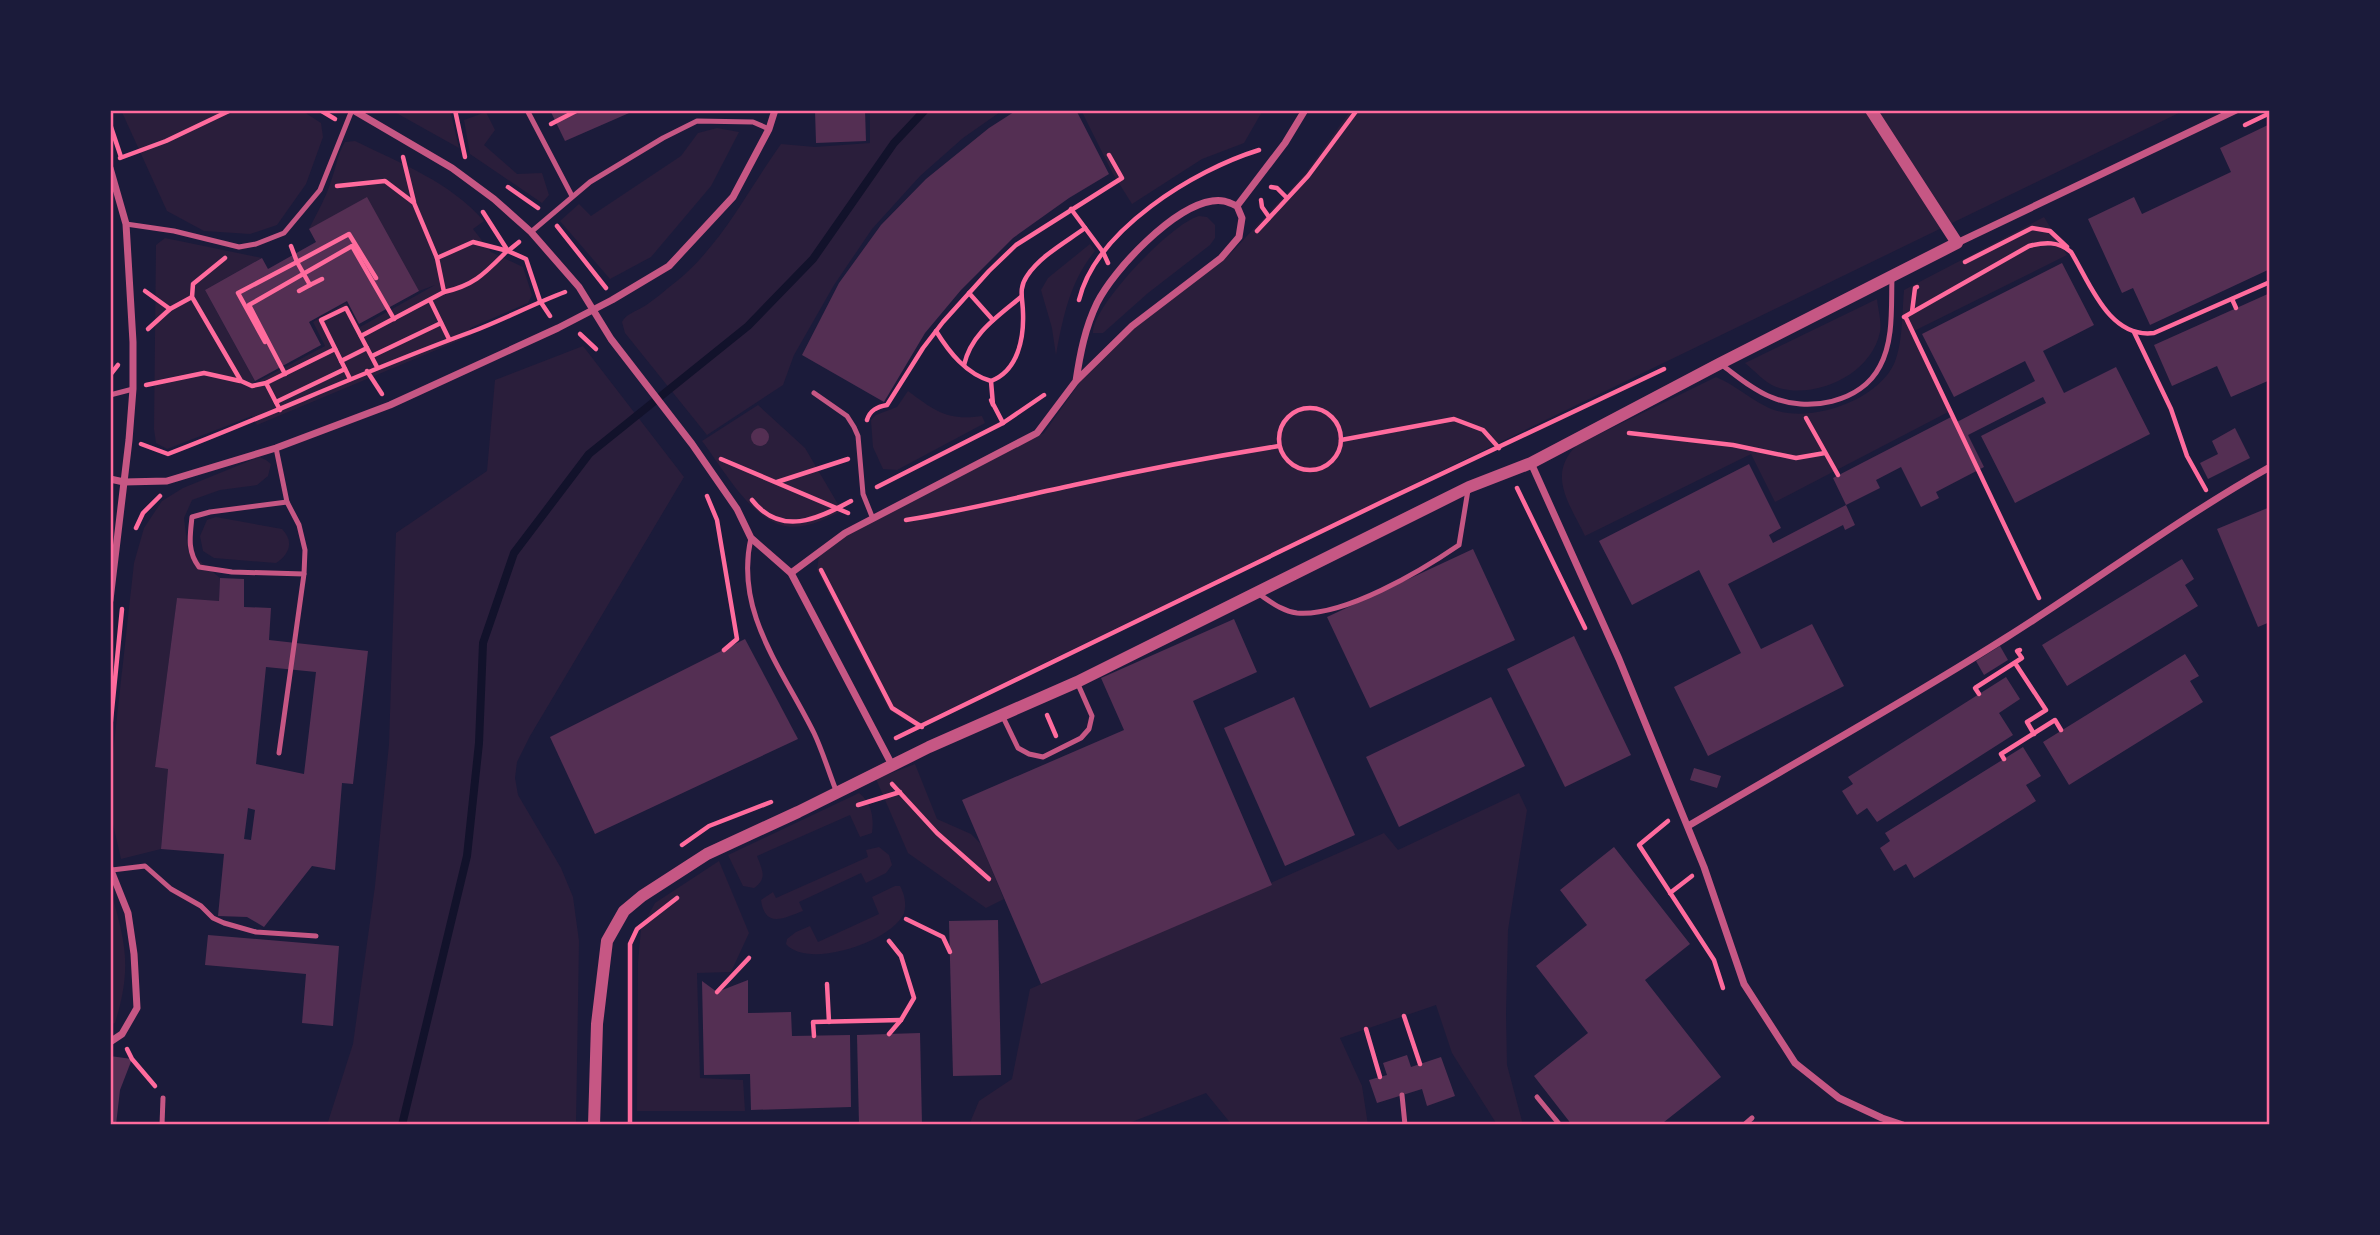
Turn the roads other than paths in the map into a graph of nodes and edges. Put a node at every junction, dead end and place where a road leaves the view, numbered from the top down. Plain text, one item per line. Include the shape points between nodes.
1 (352, 110) edge
2 (527, 110) edge
3 (775, 110) edge
4 (1305, 110) edge
5 (1871, 110) edge
6 (2236, 110) edge
7 (769, 129) junction
8 (110, 168) edge
9 (572, 196) junction
10 (1237, 206) junction
11 (126, 224) junction
12 (531, 232) junction
13 (1957, 243) junction
14 (1892, 276) junction
15 (593, 310) junction
16 (1719, 363) junction
17 (1076, 381) junction
18 (133, 389) junction
19 (814, 393) dead end
20 (110, 396) edge
21 (276, 448) junction
22 (1531, 463) junction
23 (2270, 467) edge
24 (110, 479) edge
25 (124, 482) junction
26 (1469, 487) junction
27 (287, 502) junction
28 (870, 521) junction
29 (751, 538) junction
30 (791, 573) junction
31 (304, 574) junction
32 (1258, 593) junction
33 (110, 600) edge
34 (1077, 682) junction
35 (1002, 715) junction
36 (279, 753) dead end
37 (892, 765) junction
38 (837, 793) junction
39 (1688, 826) junction
40 (111, 869) edge
41 (316, 936) dead end
42 (110, 1042) edge
43 (1402, 1095) dead end
44 (1537, 1097) dead end
45 (163, 1098) road end
46 (1752, 1118) dead end
47 (162, 1125) edge
48 (594, 1125) edge
49 (1405, 1125) edge
50 (1560, 1125) edge
51 (1744, 1125) edge
52 (1903, 1125) edge

1 - 11 lane via 320,190 284,233 239,247
1 - 12 street via 452,168
2 - 9 lane
3 - 7 street
4 - 10 street
5 - 13 street
6 - 13 street
7 - 9 lane via 752,122 697,121
7 - 15 street via 733,197 669,266
8 - 11 street
9 - 12 lane
10 - 17 street via 1242,218 1239,237 1221,258 1132,326
10 - 17 street via 1224,200 1210,201 1187,210 1146,239 1097,302 1081,348
11 - 18 street
12 - 15 street via 579,286
13 - 14 street
14 - 16 street
14 - 16 lane via 1887,348 1871,379 1856,392 1838,400 1799,404 1774,399
15 - 21 street via 390,405
15 - 29 street via 692,444 737,509
16 - 22 street
17 - 28 street via 1037,433
18 - 20 lane
18 - 25 street
19 - 28 lane via 847,416 858,436
21 - 25 street via 167,481
21 - 27 lane
22 - 26 street
22 - 39 street
23 - 39 street via 2212,499 2045,612 1869,721
24 - 25 street
25 - 33 street
26 - 32 street
26 - 32 lane via 1459,545 1425,569 1328,611 1297,613 1279,608
27 - 31 lane via 305,550
27 - 31 lane via 192,517 192,558 199,566 232,572
28 - 30 street via 845,533
29 - 30 street
29 - 38 lane via 747,565 751,607
30 - 37 street
31 - 36 lane
32 - 34 street
34 - 35 street
34 - 35 lane via 1092,716 1089,729 1081,738 1043,757 1018,748
35 - 37 street
37 - 38 street
38 - 48 street via 707,854 624,911 607,942 597,1024
39 - 52 street via 1744,984 1795,1063 1839,1098
40 - 41 lane via 145,866 224,923 256,932
40 - 42 street via 128,913 137,1008 122,1034
43 - 49 lane
44 - 50 lane
45 - 47 lane
46 - 51 lane

